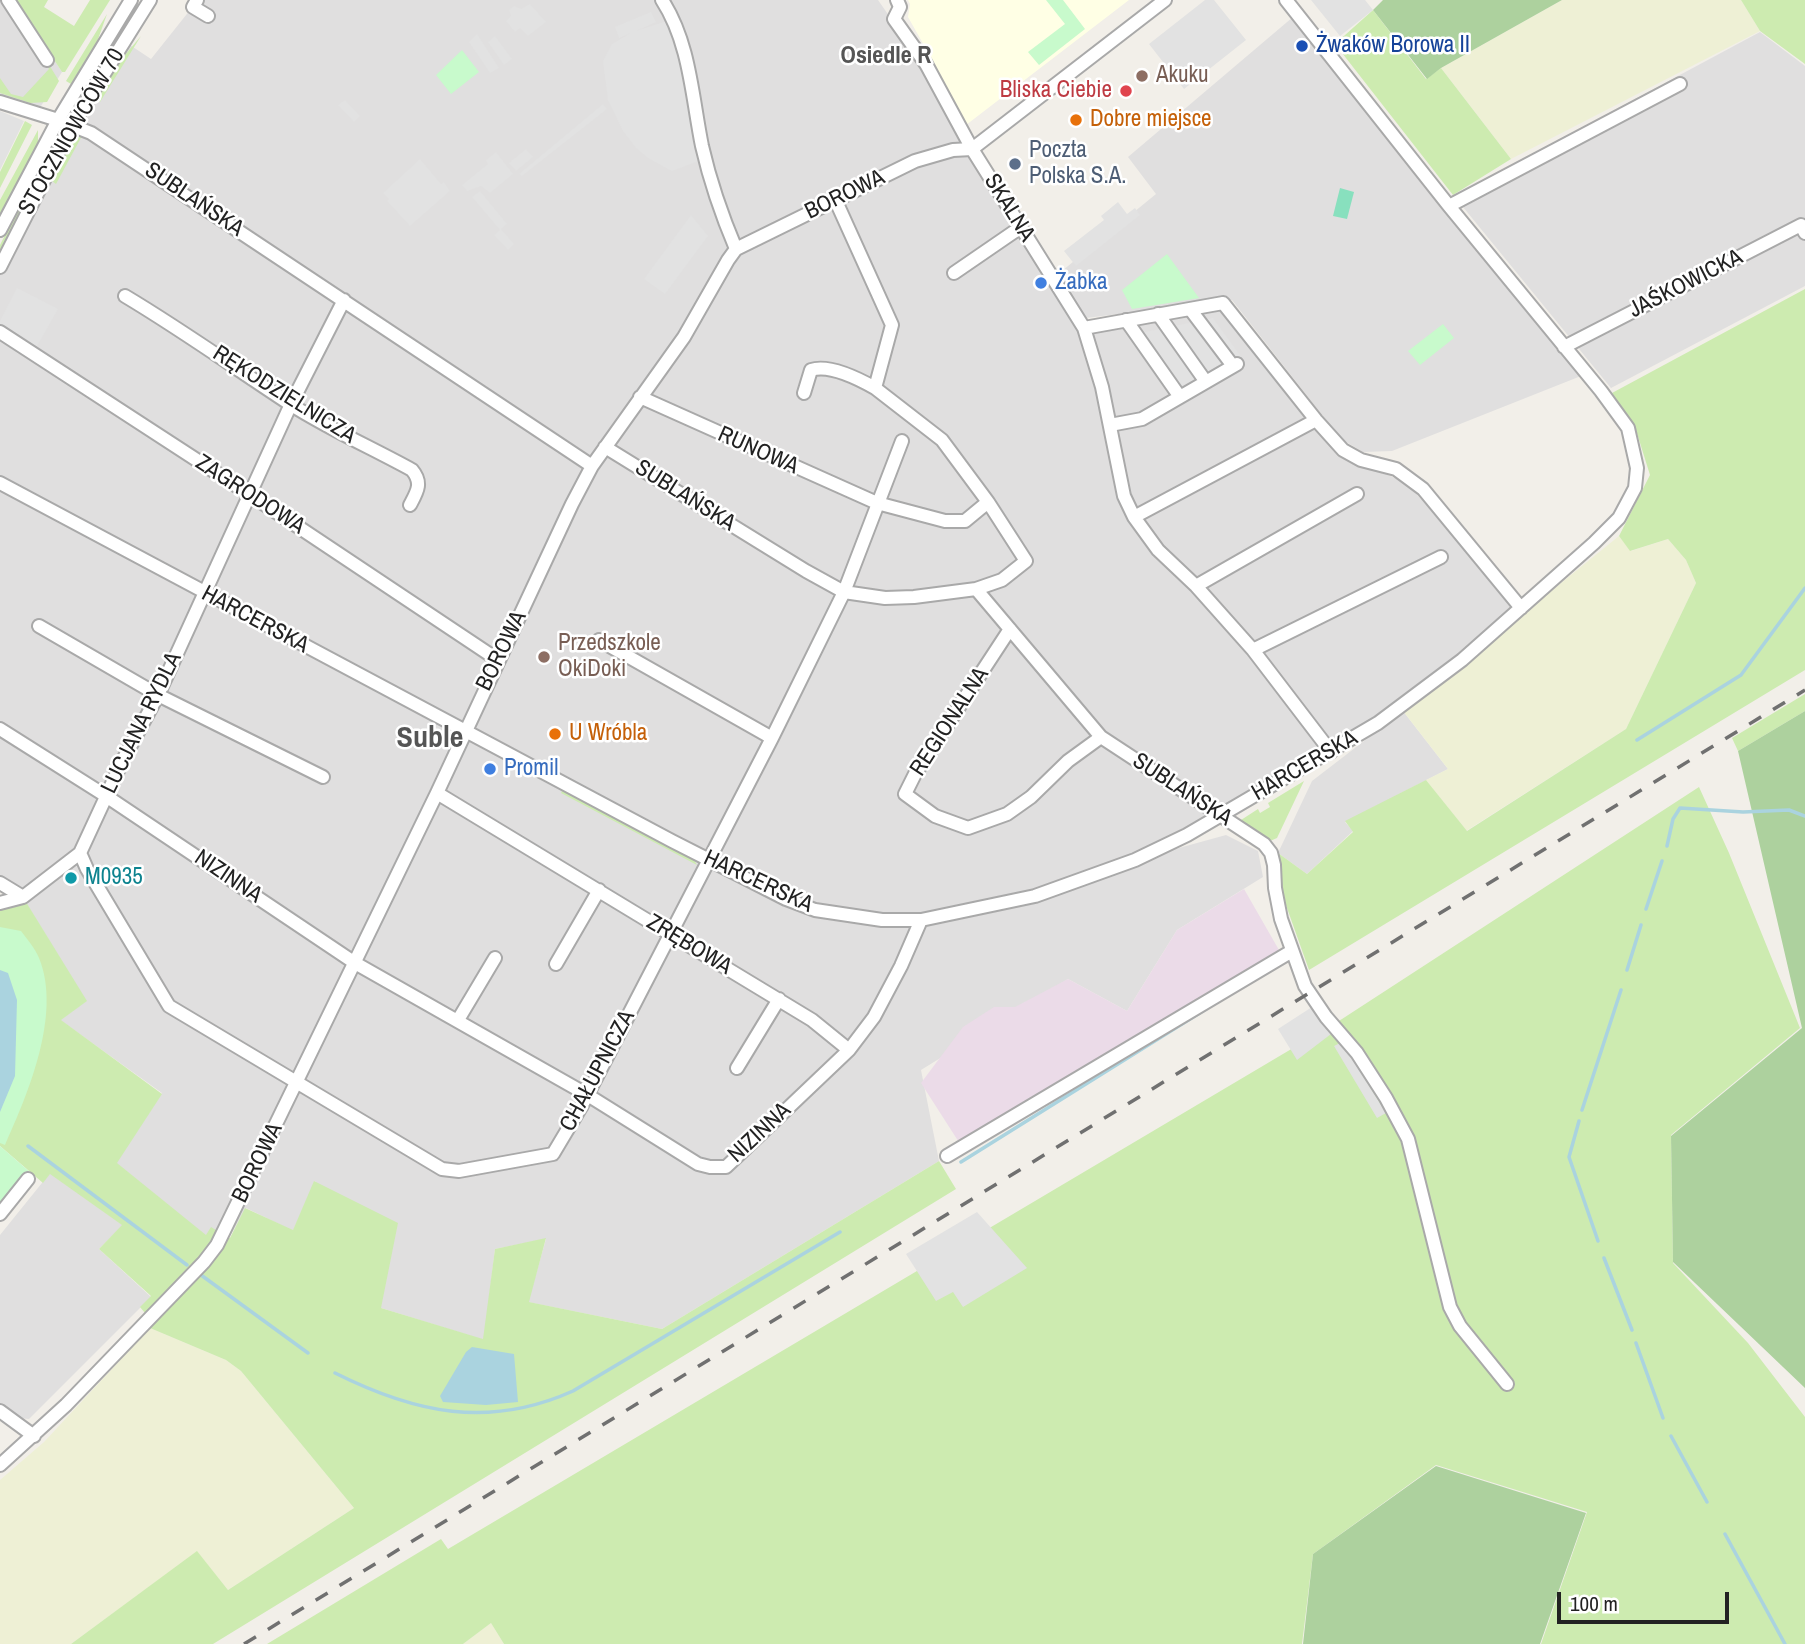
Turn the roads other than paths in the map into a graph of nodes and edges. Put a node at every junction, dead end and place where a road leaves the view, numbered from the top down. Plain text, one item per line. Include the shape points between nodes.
1 (8, 0) edge
2 (131, 0) edge
3 (150, 0) edge
4 (197, 0) edge
5 (662, 0) edge
6 (897, 0) edge
7 (1166, 0) edge
8 (1286, 0) edge
9 (208, 16) dead end
10 (47, 60) dead end
11 (1680, 85) dead end
12 (0, 102) edge
13 (58, 120) junction
14 (72, 125) junction
15 (972, 149) junction
16 (835, 199) junction
17 (1449, 206) junction
18 (1021, 228) junction
19 (0, 230) edge
20 (1805, 233) edge
21 (736, 249) junction
22 (0, 267) edge
23 (954, 273) dead end
24 (125, 296) dead end
25 (344, 300) junction
26 (1190, 309) junction
27 (1158, 314) junction
28 (1126, 320) junction
29 (1084, 328) junction
30 (0, 332) edge
31 (1564, 347) junction
32 (1206, 382) junction
33 (875, 388) junction
34 (804, 394) dead end
35 (640, 397) junction
36 (1180, 397) junction
37 (291, 404) junction
38 (1316, 420) junction
39 (1111, 429) junction
40 (902, 441) dead end
41 (605, 447) junction
42 (592, 466) junction
43 (0, 483) edge
44 (249, 494) junction
45 (1357, 494) dead end
46 (988, 502) junction
47 (877, 503) junction
48 (410, 505) dead end
49 (1135, 517) junction
50 (1441, 557) dead end
51 (1196, 586) junction
52 (976, 589) junction
53 (844, 592) junction
54 (204, 593) junction
55 (1521, 608) junction
56 (39, 626) dead end
57 (1010, 629) junction
58 (599, 640) dead end
59 (1254, 650) junction
60 (498, 660) junction
61 (158, 695) junction
62 (0, 729) edge
63 (465, 731) junction
64 (1101, 737) junction
65 (772, 738) junction
66 (1331, 752) junction
67 (323, 777) dead end
68 (437, 793) junction
69 (106, 796) junction
70 (1220, 815) junction
71 (80, 853) junction
72 (709, 860) junction
73 (0, 883) edge
74 (599, 890) junction
75 (23, 897) junction
76 (0, 903) edge
77 (921, 920) junction
78 (670, 935) junction
79 (1292, 951) junction
80 (495, 958) dead end
81 (355, 963) junction
82 (556, 964) dead end
83 (779, 999) junction
84 (458, 1020) junction
85 (849, 1050) junction
86 (737, 1068) dead end
87 (297, 1082) junction
88 (586, 1094) junction
89 (947, 1156) dead end
90 (28, 1179) dead end
91 (0, 1214) edge
92 (1507, 1384) dead end
93 (0, 1410) edge
94 (34, 1436) junction
95 (0, 1465) edge

1 - 10 street
2 - 13 street, STOCZNIOWCÓW 70
3 - 14 street, STOCZNIOWCÓW 70
4 - 9 street via 193,6
5 - 21 street via 678,30 703,148
6 - 15 street, SKALNA via 900,7 894,19 926,64
7 - 15 street, BOROWA
8 - 17 street
11 - 17 street
12 - 13 street, SUBLAŃSKA
13 - 14 street, SUBLAŃSKA
13 - 19 street, STOCZNIOWCÓW 70
14 - 22 street, STOCZNIOWCÓW 70
14 - 25 street, SUBLAŃSKA via 91,133
15 - 16 street, BOROWA via 915,161
15 - 18 street, SKALNA
16 - 21 street, BOROWA
16 - 33 street via 892,325
17 - 31 street
18 - 23 street
18 - 29 street, SKALNA
20 - 31 street, JAŚKOWICKA via 1801,225
21 - 35 street, BOROWA via 684,337
24 - 37 street, RĘKODZIELNICZA
25 - 37 street, LUCJANA RYDLA
25 - 42 street, SUBLAŃSKA
26 - 27 street
26 - 32 street via 1235,365
26 - 38 street via 1223,303
27 - 28 street
27 - 32 street
28 - 29 street
28 - 36 street
29 - 39 street, SKALNA
30 - 44 street, ZAGRODOWA
31 - 55 street via 1628,428 1637,468 1635,488 1619,518
32 - 36 street
33 - 34 street via 819,368 811,370
33 - 46 street via 942,440
35 - 41 street, BOROWA
35 - 47 street, RUNOWA
36 - 39 street via 1142,419
37 - 44 street, LUCJANA RYDLA
37 - 48 street, RĘKODZIELNICZA via 412,470 419,486
38 - 49 street
38 - 55 street via 1343,450 1396,469 1417,483
39 - 49 street, SKALNA via 1124,496
40 - 47 street
41 - 42 street, BOROWA
41 - 53 street, SUBLAŃSKA
42 - 60 street, BOROWA
43 - 54 street, HARCERSKA
44 - 54 street, LUCJANA RYDLA
44 - 60 street, ZAGRODOWA
45 - 51 street
46 - 47 street, RUNOWA via 965,521
46 - 52 street via 1026,561 1002,580
47 - 53 street
49 - 51 street, SKALNA via 1157,550
50 - 59 street
51 - 59 street, SKALNA
52 - 53 street, SUBLAŃSKA via 884,598
52 - 57 street, SUBLAŃSKA
53 - 65 street, CHAŁUPNICZA
54 - 61 street, LUCJANA RYDLA
54 - 63 street, HARCERSKA
55 - 66 street, HARCERSKA via 1441,676
56 - 61 street
57 - 64 street, SUBLAŃSKA
57 - 64 street, REGIONALNA via 905,794 935,816 968,828 1007,814
58 - 65 street
59 - 66 street, SKALNA
60 - 63 street, BOROWA
61 - 67 street
61 - 69 street, LUCJANA RYDLA
62 - 69 street, NIZINNA
63 - 68 street, BOROWA
63 - 72 street, HARCERSKA
64 - 70 street, SUBLAŃSKA
65 - 72 street, CHAŁUPNICZA
66 - 70 street, HARCERSKA
68 - 74 street, ZRĘBOWA
68 - 81 street, BOROWA
69 - 71 street, LUCJANA RYDLA
69 - 81 street, NIZINNA
70 - 77 street, HARCERSKA via 1135,860 1035,896
70 - 79 street, SUBLAŃSKA via 1271,853 1280,919
71 - 75 street
71 - 87 street via 169,1006
72 - 77 street, HARCERSKA via 815,910 882,920
72 - 78 street, CHAŁUPNICZA
73 - 75 street
74 - 78 street, ZRĘBOWA
74 - 82 street
75 - 76 street
77 - 85 street, NIZINNA via 874,1017
78 - 83 street, ZRĘBOWA
78 - 88 street, CHAŁUPNICZA
79 - 89 street
79 - 92 street, SUBLAŃSKA via 1309,992 1357,1053 1408,1139 1450,1307
80 - 84 street
81 - 84 street, NIZINNA
81 - 87 street, BOROWA
83 - 85 street, ZRĘBOWA
83 - 86 street
84 - 88 street, NIZINNA
85 - 88 street, NIZINNA via 726,1167 698,1164
87 - 88 street, CHAŁUPNICZA via 442,1169 459,1171 553,1154
87 - 94 street, BOROWA via 211,1254
90 - 91 street
93 - 94 street
94 - 95 street, BOROWA

